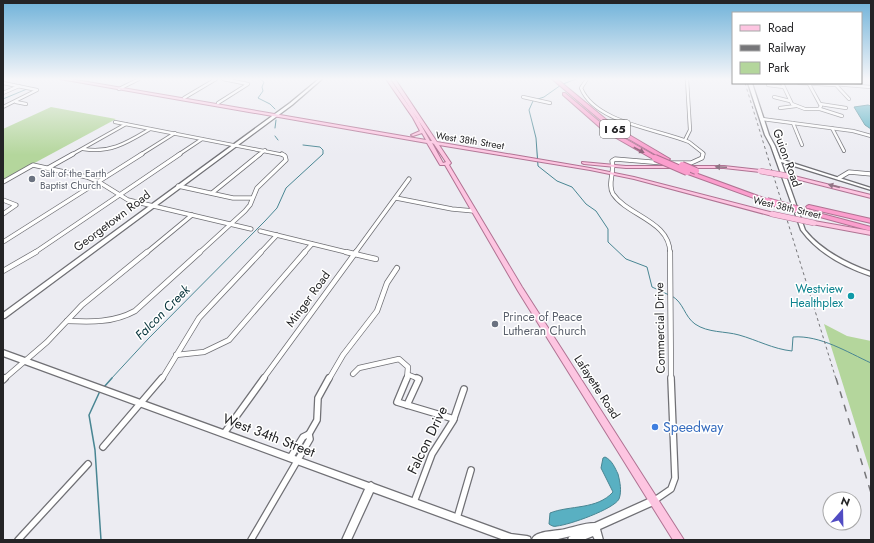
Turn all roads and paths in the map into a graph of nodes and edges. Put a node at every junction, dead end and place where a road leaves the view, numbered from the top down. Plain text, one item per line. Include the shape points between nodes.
1 (203, 104) edge
2 (225, 104) edge
3 (287, 104) edge
4 (288, 104) edge
5 (405, 104) edge
6 (411, 104) edge
7 (578, 104) edge
8 (582, 104) edge
9 (596, 104) edge
10 (688, 104) edge
11 (757, 104) edge
12 (820, 104) edge
13 (822, 104) edge
14 (207, 105) junction
15 (229, 105) junction
16 (796, 106) joint
17 (780, 108) dead end
18 (846, 108) dead end
19 (820, 109) junction
20 (275, 114) junction
21 (842, 116) dead end
22 (762, 119) junction
23 (115, 122) dead end
24 (793, 123) junction
25 (127, 124) junction
26 (343, 126) junction
27 (150, 128) junction
28 (832, 128) junction
29 (423, 131) junction
30 (175, 133) junction
31 (413, 135) junction
32 (871, 136) edge
33 (203, 138) junction
34 (428, 140) junction
35 (685, 140) junction
36 (436, 141) junction
37 (235, 144) junction
38 (802, 145) dead end
39 (454, 146) junction
40 (82, 149) junction
41 (265, 150) junction
42 (844, 151) dead end
43 (442, 152) junction
44 (526, 156) junction
45 (550, 160) junction
46 (778, 160) junction
47 (446, 164) junction
48 (573, 166) junction
49 (613, 166) junction
50 (48, 168) junction
51 (613, 173) junction
52 (871, 174) edge
53 (839, 178) junction
54 (409, 179) dead end
55 (3, 182) edge
56 (99, 182) junction
57 (178, 186) junction
58 (871, 189) edge
59 (212, 194) junction
60 (118, 196) junction
61 (871, 197) edge
62 (252, 198) junction
63 (396, 198) junction
64 (766, 198) junction
65 (3, 200) edge
66 (152, 206) junction
67 (810, 210) junction
68 (474, 211) junction
69 (3, 214) edge
70 (192, 215) junction
71 (871, 220) edge
72 (230, 224) junction
73 (871, 226) edge
74 (251, 229) dead end
75 (871, 229) edge
76 (260, 231) dead end
77 (871, 233) edge
78 (277, 235) junction
79 (3, 242) edge
80 (312, 244) junction
81 (355, 254) junction
82 (376, 259) dead end
83 (397, 268) dead end
84 (3, 271) edge
85 (871, 274) edge
86 (3, 316) edge
87 (67, 321) junction
88 (3, 352) edge
89 (176, 355) junction
90 (26, 361) junction
91 (353, 374) dead end
92 (409, 375) junction
93 (3, 380) edge
94 (464, 390) dead end
95 (144, 403) junction
96 (408, 405) junction
97 (454, 419) junction
98 (225, 432) junction
99 (103, 447) dead end
100 (294, 459) junction
101 (88, 464) dead end
102 (471, 470) dead end
103 (371, 486) junction
104 (655, 500) junction
105 (414, 502) junction
106 (457, 518) junction
107 (595, 527) junction
108 (514, 539) edge
109 (18, 540) edge
110 (251, 540) edge
111 (346, 540) edge
112 (527, 540) edge
113 (536, 540) edge
114 (572, 540) edge
115 (599, 540) edge
116 (679, 540) edge

1 - 14 main road, West 38th Street
2 - 15 main road, West 38th Street
3 - 20 street, Georgetown Road
4 - 20 street, Georgetown Road
5 - 29 main road, Lafayette Road
6 - 36 main road, Lafayette Road
7 -> 64 highway, I 65, bridge via 606,130 655,158 687,172
8 - 64 highway, I 65, bridge via 612,127 667,159
9 - 35 street via 610,116
10 - 35 street via 690,130
11 - 22 street, Guion Road
12 - 19 street
13 - 18 street
14 - 15 main road
14 - 20 main road, West 38th Street
15 - 20 main road, West 38th Street
16 - 17 street
16 - 19 street via 809,111
19 - 21 street
20 - 26 main road, West 38th Street
20 - 26 main road, West 38th Street
20 - 37 street, Georgetown Road
22 - 24 street
22 - 46 street, Guion Road
23 - 25 street
24 - 28 street
24 - 38 street
25 - 27 street
25 - 40 street
26 - 31 main road, West 38th Street
26 - 34 main road, West 38th Street
27 - 30 street
27 - 40 street via 111,150 97,152
28 - 32 street
28 - 42 street
29 - 31 main road
29 - 34 main road, Lafayette Road
30 - 33 street
30 - 56 street
31 - 34 main road, West 38th Street
33 - 37 street
33 - 60 street
34 - 36 main road, West 38th Street
34 - 47 main road, Lafayette Road via 442,164
35 - 49 street via 700,148 703,154 701,159 691,163 654,163 616,158 612,161
36 - 39 main road, West 38th Street
36 - 43 main road, Lafayette Road
36 - 44 main road, West 38th Street
37 - 41 street
37 - 57 street, Georgetown Road
39 - 43 main road
39 - 44 main road, West 38th Street
40 - 50 street
41 - 59 street
41 - 62 street via 282,154 286,158 285,163 257,188
43 - 47 main road, Lafayette Road via 449,163
44 - 45 main road, West 38th Street
45 - 48 main road, West 38th Street
45 - 49 main road, West 38th Street
46 - 53 street
46 - 85 street, Guion Road via 799,223 805,233 829,254
47 - 68 main road, Lafayette Road
48 - 49 main road
48 - 51 main road, West 38th Street
49 - 51 street, Commercial Drive
61 -> 49 main road, West 38th Street, bridge via 760,171 716,167
50 - 55 street via 34,165
50 - 56 street
51 - 77 main road, West 38th Street, bridge via 772,214
51 - 104 street, Commercial Drive via 610,186 613,193 656,226 668,240 670,249 675,478 671,489
52 - 53 street via 848,172
53 - 58 street
54 - 63 street, Minger Road
56 - 60 street
56 - 79 street
57 - 59 street
57 - 66 street, Georgetown Road
59 - 62 street
60 - 66 street
60 - 84 street via 24,260
62 - 72 street via 248,208
63 - 68 street
63 - 81 street, Minger Road
64 - 67 highway, I 65, bridge
65 - 69 street via 16,205
66 - 70 street
66 - 86 street, Georgetown Road
67 - 71 highway, I 65
67 - 73 highway, I 65
67 - 75 highway
68 - 104 main road, Lafayette Road
70 - 72 street
70 - 87 street via 86,302
72 - 74 street
72 - 87 street via 132,314 107,322
76 - 78 street
78 - 80 street
78 - 89 street via 201,315
80 - 81 street
80 - 89 street via 229,340 207,352
81 - 82 street
81 - 98 street, Minger Road
83 - 100 street via 387,283 377,311 344,355 318,398 317,420 309,434 310,439
87 - 90 street
88 - 90 street, West 34th Street
89 - 95 street
90 - 93 street
90 - 95 street, West 34th Street
91 - 92 street via 359,368 399,359 405,361
92 - 96 street via 419,378
92 - 96 street via 397,402
94 - 97 street, Falcon Drive
95 - 98 street, West 34th Street
95 - 99 street
96 - 97 street
97 - 105 street, Falcon Drive via 432,454
98 - 100 street, West 34th Street
100 - 103 street, West 34th Street
100 - 110 street
101 - 109 street
102 - 106 street
103 - 105 street, West 34th Street
103 - 111 street
104 - 107 street
104 - 116 main road, Lafayette Road
105 - 106 street, West 34th Street
106 - 108 street, West 34th Street
107 - 113 street via 586,526 565,534 540,537
107 - 114 street via 590,533
107 - 115 street
108 - 112 street, West 34th Street

